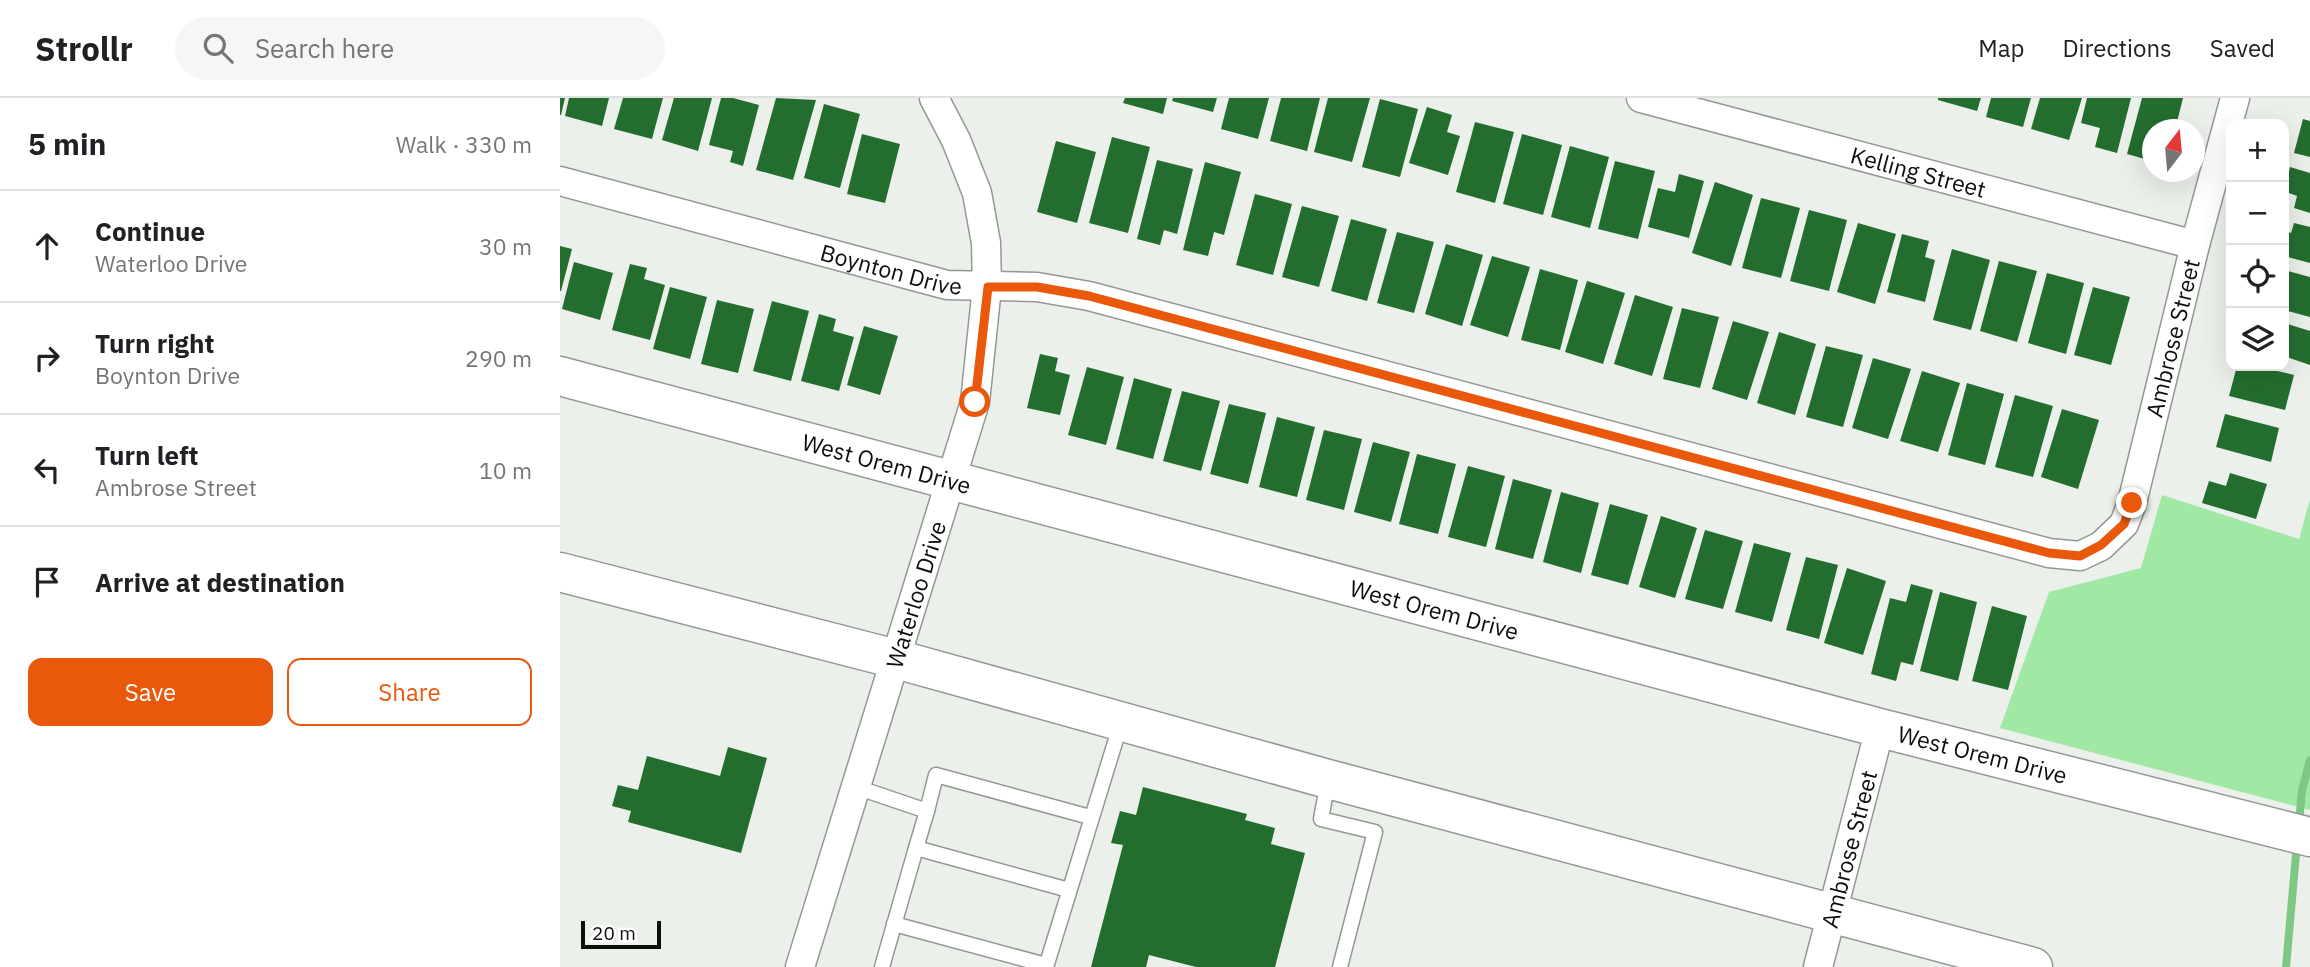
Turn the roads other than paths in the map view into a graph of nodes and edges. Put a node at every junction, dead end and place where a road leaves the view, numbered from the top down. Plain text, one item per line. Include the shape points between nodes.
1 (934, 98) edge
2 (1641, 98) edge
3 (2235, 98) edge
4 (560, 181) edge
5 (2195, 245) junction
6 (988, 287) junction
7 (560, 376) edge
8 (950, 479) junction
9 (2080, 556) joint
10 (560, 572) edge
11 (896, 659) junction
12 (1122, 722) junction
13 (1880, 729) junction
14 (1328, 779) junction
15 (856, 788) junction
16 (927, 811) junction
17 (1090, 817) junction
18 (2310, 837) edge
19 (916, 848) junction
20 (1069, 890) junction
21 (1833, 915) junction
22 (894, 924) junction
23 (1046, 966) edge
24 (800, 967) edge
25 (882, 967) edge
26 (1340, 967) edge
27 (1818, 967) edge
28 (2033, 967) edge

1 - 6 street, Waterloo Drive via 977,193
2 - 5 street, Kelling Street
3 - 5 street, Ambrose Street
4 - 6 street, Boynton Drive via 947,285
5 - 9 street, Ambrose Street via 2132,503 2124,524
6 - 8 street, Waterloo Drive via 975,402
6 - 9 street, Boynton Drive via 1037,287 1089,296 2035,550
7 - 8 main road, West Orem Drive
8 - 11 street, Waterloo Drive
8 - 13 main road, West Orem Drive
10 - 11 main road
11 - 12 main road
11 - 15 street, Waterloo Drive
12 - 14 main road
12 - 17 lane
13 - 18 main road, West Orem Drive
13 - 21 street, Ambrose Street
14 - 21 main road
14 - 26 lane via 1321,818 1375,832
15 - 16 lane
15 - 24 street, Waterloo Drive
16 - 17 lane via 936,775
16 - 19 lane
17 - 20 lane
19 - 20 lane
19 - 22 lane
20 - 23 lane
21 - 27 street, Ambrose Street
21 - 28 main road
22 - 23 lane
22 - 25 lane

